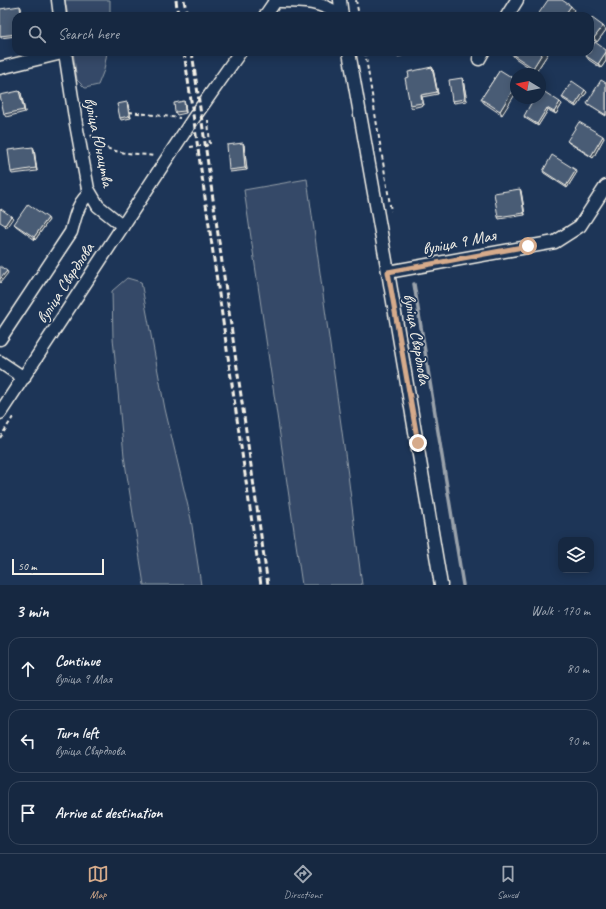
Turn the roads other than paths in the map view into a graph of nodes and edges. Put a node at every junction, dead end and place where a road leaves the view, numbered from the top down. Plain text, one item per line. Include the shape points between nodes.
1 (58, 0) edge
2 (340, 0) edge
3 (517, 0) edge
4 (275, 1) edge
5 (60, 12) edge
6 (268, 12) edge
7 (336, 12) edge
8 (342, 12) edge
9 (510, 12) edge
10 (50, 56) edge
11 (67, 56) edge
12 (237, 56) edge
13 (350, 56) edge
14 (0, 68) edge
15 (606, 186) edge
16 (90, 194) junction
17 (123, 226) junction
18 (388, 272) junction
19 (0, 339) edge
20 (0, 362) edge
21 (24, 378) junction
22 (0, 414) edge
23 (441, 585) edge

1 - 5 street
2 - 8 street
3 - 9 street
4 - 6 street
4 - 7 street via 312,2
10 - 14 street
11 - 16 street, вуліца Юнацтва via 76,124
12 - 17 street, вуліца Свярдлова
13 - 18 street, вуліца Свярдлова
15 - 18 street, вуліца 9 Мая via 580,226 555,242
16 - 17 street, вуліца Юнацтва via 98,206
16 - 19 street via 83,198 71,232
17 - 21 street, вуліца Свярдлова
18 - 23 street, вуліца Свярдлова
20 - 21 street
21 - 22 street, вуліца Свярдлова

